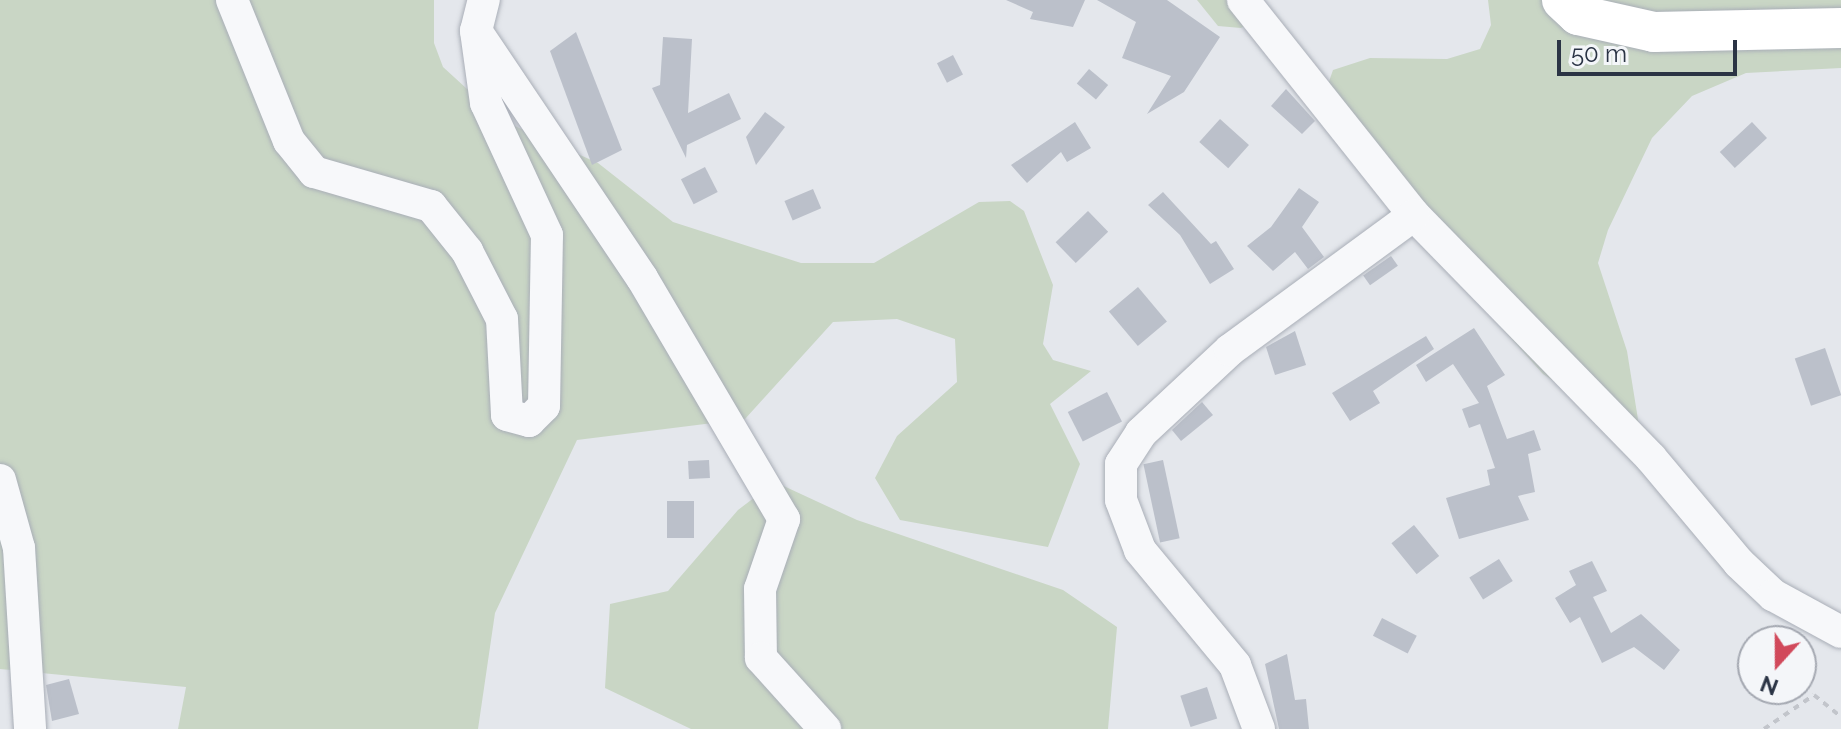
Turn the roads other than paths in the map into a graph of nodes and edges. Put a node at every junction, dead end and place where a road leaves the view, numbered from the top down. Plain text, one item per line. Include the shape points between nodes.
1 (232, 0) edge
2 (484, 0) edge
3 (1243, 0) edge
4 (1562, 0) edge
5 (1841, 28) edge
6 (476, 31) junction
7 (1414, 215) junction
8 (0, 480) edge
9 (1841, 632) edge
10 (30, 729) edge
11 (825, 729) edge
12 (1259, 729) edge

1 - 6 street via 289,141 314,172 431,206 467,251 502,319 507,415 529,421 544,406 547,235 486,103
2 - 6 street
3 - 7 street
4 - 5 main road via 1578,15 1654,32
6 - 11 street via 650,291 784,519 760,589 761,658
7 - 9 street via 1651,458 1739,563 1773,595
7 - 12 street via 1230,350 1141,433 1121,464 1121,500 1140,550 1235,665
8 - 10 street via 19,548

